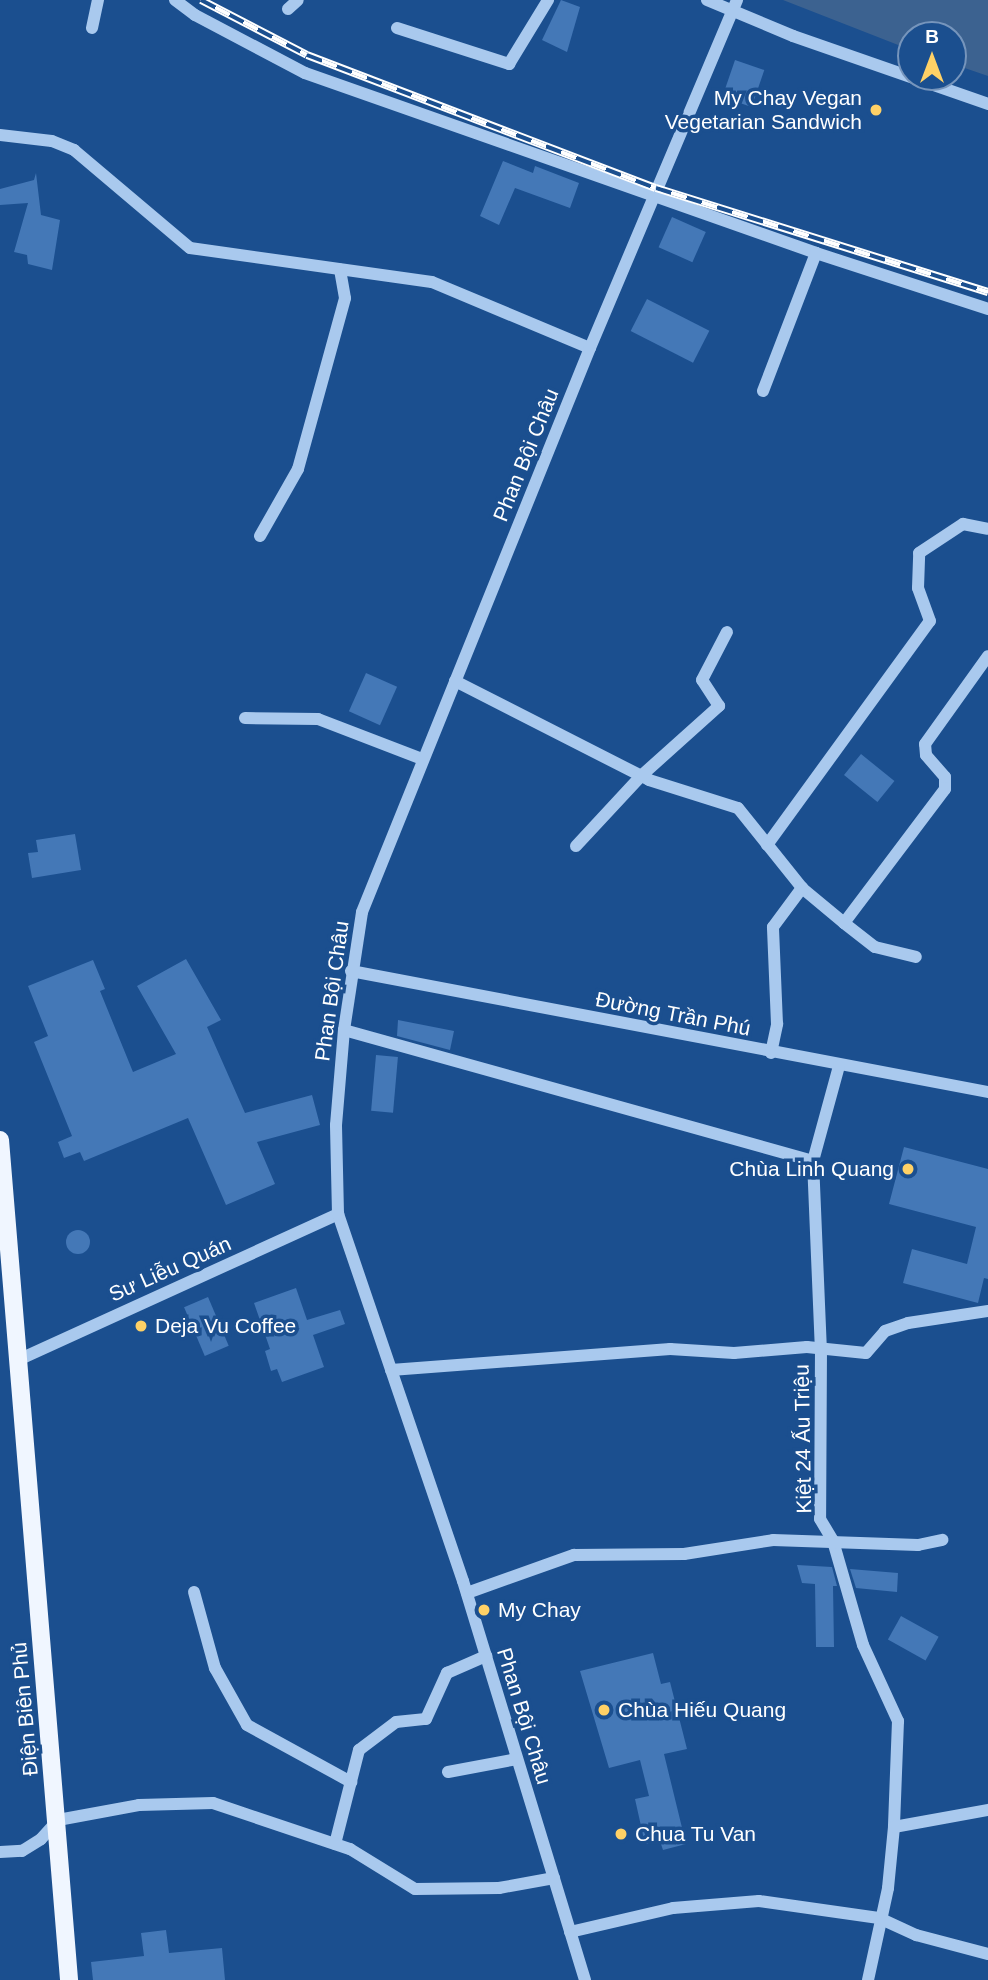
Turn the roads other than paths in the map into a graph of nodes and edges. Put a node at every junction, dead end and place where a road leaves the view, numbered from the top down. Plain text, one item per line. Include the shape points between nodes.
1 (98, 0) edge
2 (174, 0) edge
3 (548, 0) edge
4 (707, 0) edge
5 (735, 6) edge
6 (92, 29) dead end
7 (397, 29) dead end
8 (988, 104) edge
9 (0, 135) edge
10 (654, 195) junction
11 (816, 253) junction
12 (340, 269) junction
13 (988, 309) edge
14 (590, 348) junction
15 (764, 391) dead end
16 (988, 529) edge
17 (260, 536) dead end
18 (727, 632) dead end
19 (988, 656) edge
20 (455, 681) junction
21 (245, 718) dead end
22 (422, 759) junction
23 (641, 776) junction
24 (767, 845) junction
25 (576, 846) dead end
26 (802, 888) junction
27 (844, 923) junction
28 (916, 957) dead end
29 (351, 971) junction
30 (344, 1030) junction
31 (771, 1053) junction
32 (839, 1066) junction
33 (988, 1092) edge
34 (0, 1140) edge
35 (813, 1161) junction
36 (2, 1193) edge
37 (338, 1214) junction
38 (988, 1311) edge
39 (821, 1348) junction
40 (18, 1360) junction
41 (391, 1370) junction
42 (942, 1540) dead end
43 (833, 1541) junction
44 (194, 1592) dead end
45 (467, 1593) junction
46 (486, 1656) junction
47 (517, 1759) junction
48 (448, 1772) dead end
49 (351, 1782) junction
50 (988, 1810) edge
51 (58, 1820) junction
52 (894, 1827) junction
53 (335, 1844) junction
54 (0, 1852) edge
55 (554, 1878) junction
56 (879, 1918) junction
57 (570, 1932) junction
58 (988, 1954) edge
59 (69, 1980) edge
60 (584, 1980) edge
61 (867, 1980) edge

1 - 6 street
2 - 10 street via 306,73
3 - 7 street via 509,64
4 - 5 street
5 - 8 street via 925,85
5 - 10 street, Phan Bội Châu
9 - 12 street via 52,141 74,150 190,247
10 - 11 street
10 - 14 street, Phan Bội Châu
11 - 13 street
11 - 15 street
12 - 14 street via 450,287
12 - 17 street via 345,299 298,469
14 - 20 street, Phan Bội Châu
16 - 24 street via 963,524 919,553 918,588 930,621
18 - 23 street via 702,680 719,706
19 - 27 street via 925,744 926,755 945,777 945,789
20 - 22 street, Phan Bội Châu
20 - 23 street
21 - 22 street via 318,719
22 - 29 street, Phan Bội Châu via 362,912
23 - 24 street via 738,808
23 - 25 street
24 - 26 street
26 - 27 street
26 - 31 street via 773,927 777,1024
27 - 28 street via 875,947
29 - 30 street, Phan Bội Châu
29 - 31 street, Đường Trần Phú
30 - 35 street
30 - 37 street, Phan Bội Châu via 336,1125
31 - 32 street, Đường Trần Phú
32 - 33 street, Đường Trần Phú
32 - 35 street, Kiệt 24 Ấu Triệu
34 - 36 main road, Điện Biên Phủ
35 - 39 street, Kiệt 24 Ấu Triệu
36 - 40 main road, Điện Biên Phủ
37 - 40 street, Sư Liễu Quán
37 - 41 street, Phan Bội Châu
38 - 39 street via 908,1323 885,1331 866,1353
39 - 41 street via 552,1355
39 - 43 street, Kiệt 24 Ấu Triệu via 820,1519
40 - 51 main road, Điện Biên Phủ
41 - 45 street, Phan Bội Châu
42 - 43 street via 918,1545
43 - 45 street via 774,1540 684,1554 574,1555
43 - 52 street, Kiệt 24 Ấu Triệu via 863,1645 898,1721
44 - 49 street via 215,1668 247,1725
45 - 46 street, Phan Bội Châu
46 - 47 street, Phan Bội Châu
46 - 49 street via 447,1673 426,1719 396,1722 359,1750
47 - 48 street
47 - 55 street, Phan Bội Châu
49 - 53 street
50 - 52 street
51 - 53 street via 139,1805 213,1803
51 - 54 street via 22,1851
51 - 59 main road, Điện Biên Phủ
52 - 56 street, Kiệt 24 Ấu Triệu via 888,1888
53 - 55 street via 415,1889 499,1888
55 - 57 street, Phan Bội Châu
56 - 57 street via 759,1901 673,1908
56 - 58 street via 916,1935
56 - 61 street, Kiệt 24 Ấu Triệu
57 - 60 street, Phan Bội Châu

